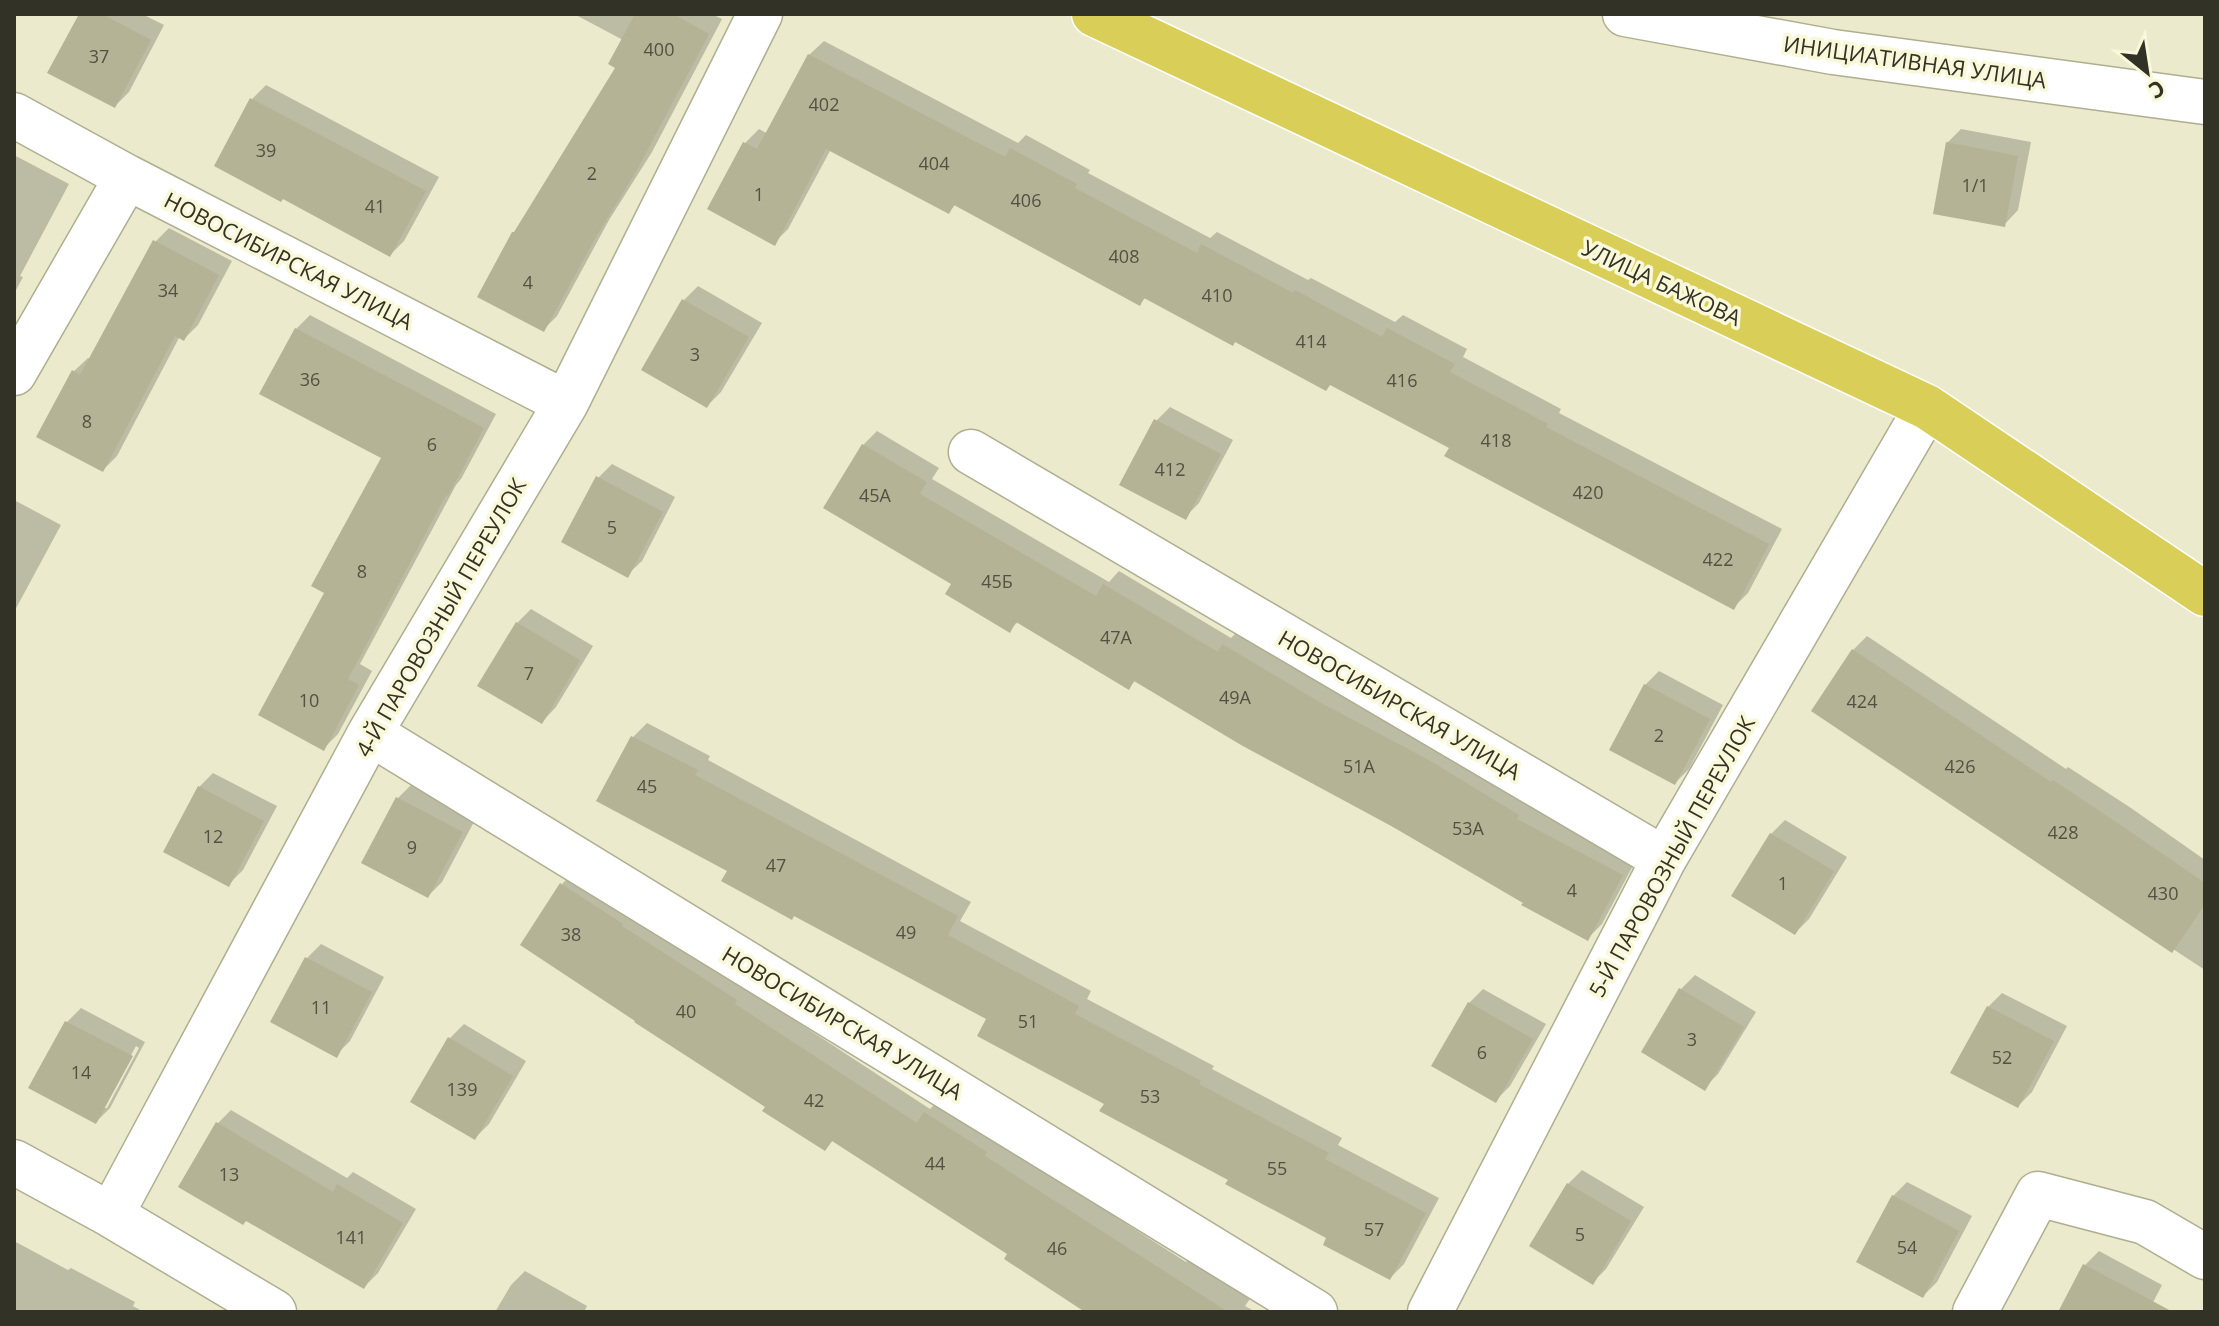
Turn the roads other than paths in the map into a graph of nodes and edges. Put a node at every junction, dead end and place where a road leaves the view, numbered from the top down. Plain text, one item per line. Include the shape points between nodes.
1 (760, 14) edge
2 (1094, 14) edge
3 (1625, 14) edge
4 (2205, 102) edge
5 (14, 115) edge
6 (127, 177) junction
7 (14, 373) edge
8 (566, 403) junction
9 (1927, 407) junction
10 (971, 452) dead end
11 (2205, 594) edge
12 (370, 733) junction
13 (1664, 859) junction
14 (14, 1162) edge
15 (111, 1215) junction
16 (2205, 1257) edge
17 (274, 1312) edge
18 (1315, 1312) edge
19 (1430, 1312) edge
20 (1975, 1312) edge

1 - 8 street, 4-Й ПАРОВОЗНЫЙ ПЕРЕУЛОК
2 - 9 highway, УЛИЦА БАЖОВА
3 - 4 street, ИНИЦИАТИВНАЯ УЛИЦА via 1833,52
5 - 6 street, НОВОСИБИРСКАЯ УЛИЦА
6 - 7 street
6 - 8 street, НОВОСИБИРСКАЯ УЛИЦА
8 - 12 street, 4-Й ПАРОВОЗНЫЙ ПЕРЕУЛОК
9 - 11 highway, УЛИЦА БАЖОВА
9 - 13 street, 5-Й ПАРОВОЗНЫЙ ПЕРЕУЛОК
10 - 13 street, НОВОСИБИРСКАЯ УЛИЦА
12 - 15 street, 4-Й ПАРОВОЗНЫЙ ПЕРЕУЛОК
12 - 18 street, НОВОСИБИРСКАЯ УЛИЦА
13 - 19 street, 5-Й ПАРОВОЗНЫЙ ПЕРЕУЛОК
14 - 15 street
15 - 17 street
16 - 20 street via 2145,1222 2038,1194

